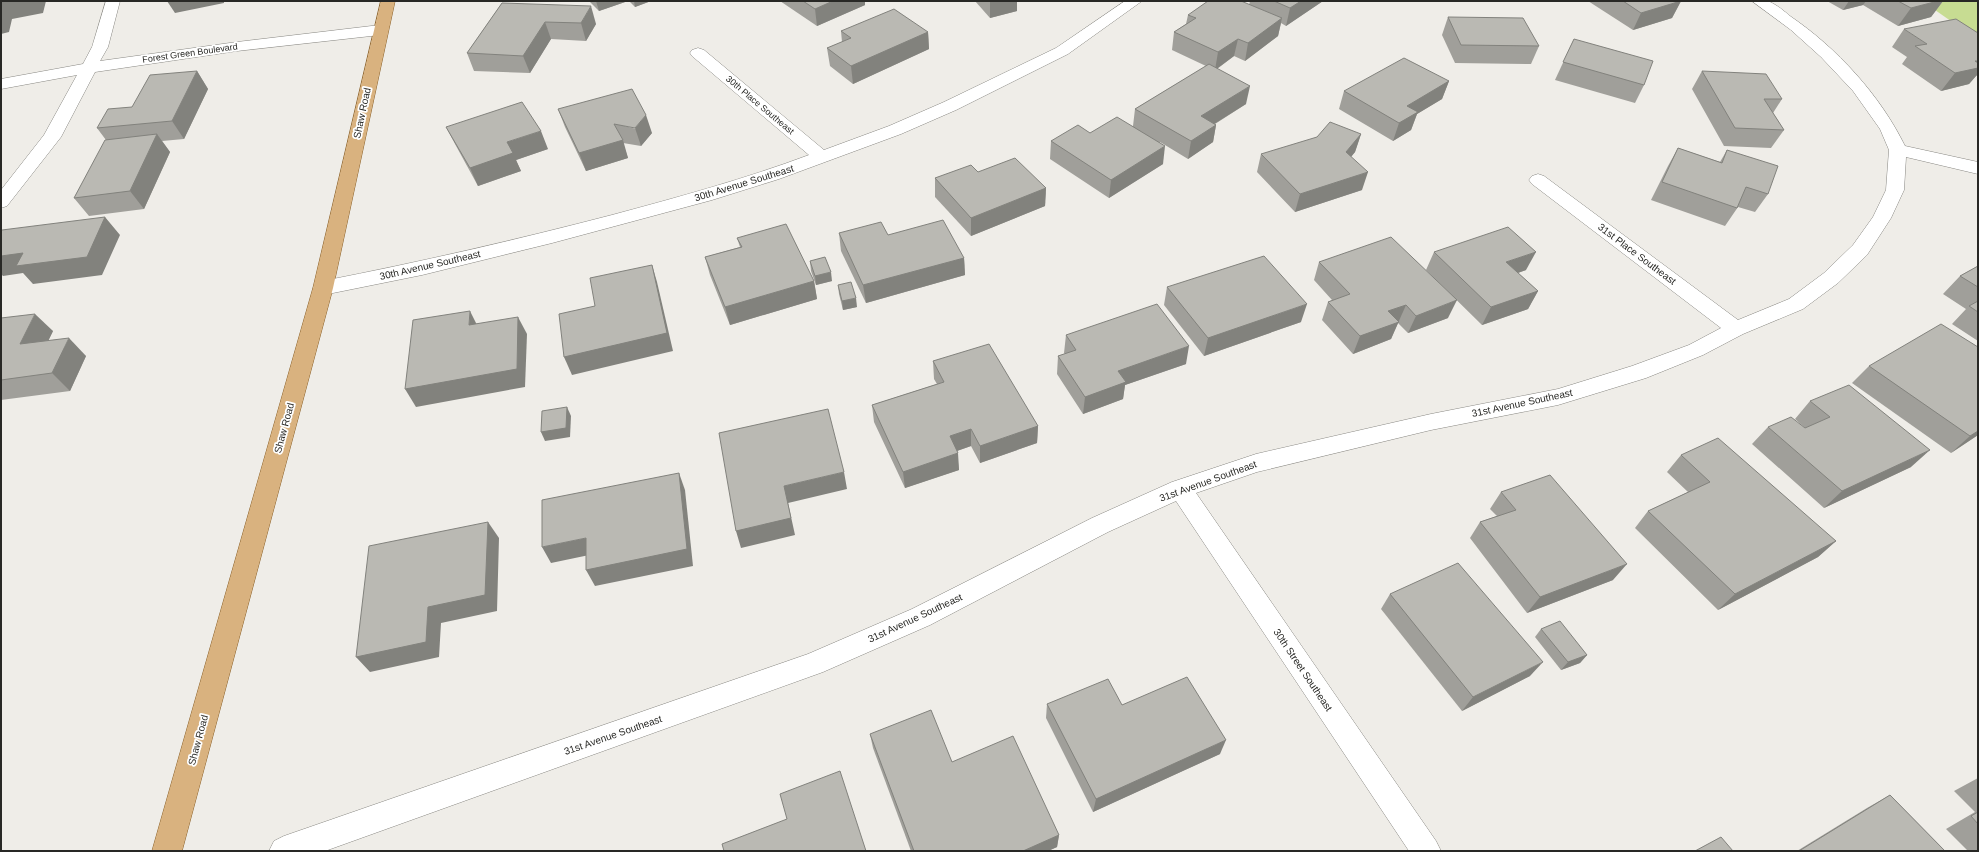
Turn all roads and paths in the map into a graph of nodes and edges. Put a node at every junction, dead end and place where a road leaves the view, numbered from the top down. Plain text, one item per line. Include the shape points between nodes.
1 (114, 1) edge
2 (388, 1) edge
3 (1135, 1) edge
4 (1767, 7) edge
5 (380, 30) junction
6 (698, 53) dead end
7 (88, 68) junction
8 (1, 84) edge
9 (1898, 150) junction
10 (822, 158) junction
11 (1978, 168) edge
12 (1538, 180) dead end
13 (1, 202) edge
14 (323, 288) junction
15 (1736, 329) junction
16 (1180, 489) junction
17 (167, 851) edge
18 (284, 851) edge
19 (1426, 851) edge

1 - 7 street via 100,47
2 - 5 main road, Shaw Road
3 - 10 street, 30th Avenue Southeast via 1062,51 909,124
4 - 9 street, 31st Avenue Southeast via 1796,27 1827,54 1859,88 1888,129
5 - 7 street, Forest Green Boulevard via 270,42
5 - 14 main road, Shaw Road
6 - 10 street, 30th Place Southeast
7 - 8 street, Forest Green Boulevard
7 - 13 street via 52,137
9 - 11 street
9 - 15 street, 31st Avenue Southeast via 1895,190 1882,218 1860,250 1831,278 1796,304
10 - 14 street, 30th Avenue Southeast via 706,196 552,237
12 - 15 street, 31st Place Southeast
14 - 17 main road, Shaw Road
15 - 16 street, 31st Avenue Southeast via 1696,350 1639,372 1558,397 1431,422 1256,463
16 - 18 street, 31st Avenue Southeast via 1100,525 921,616 814,664
16 - 19 street, 30th Street Southeast

